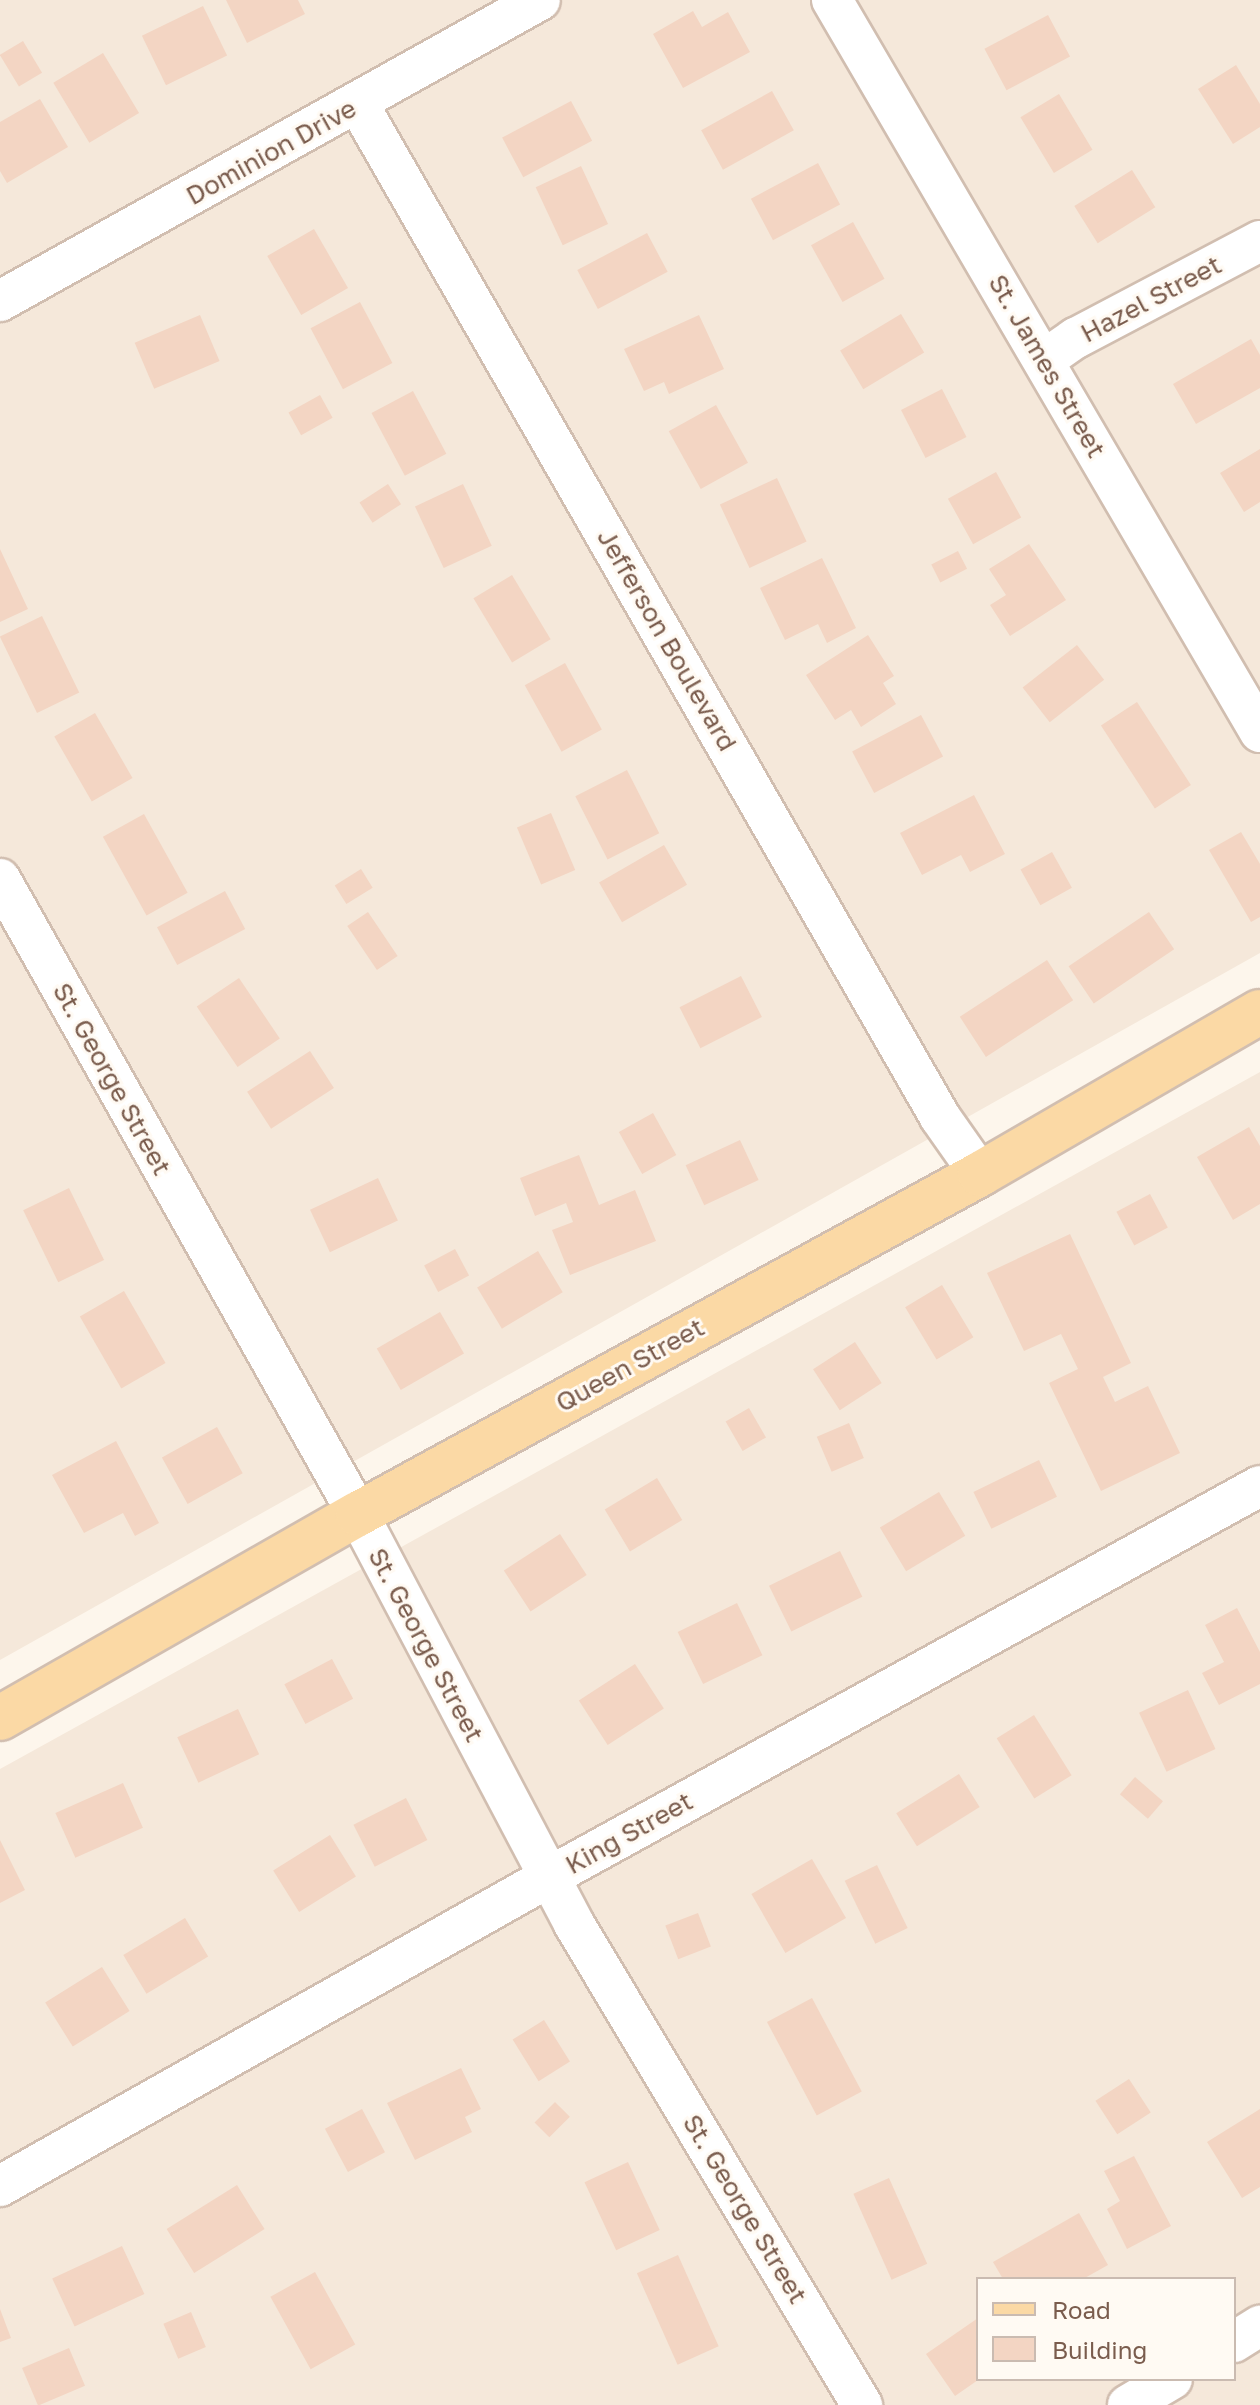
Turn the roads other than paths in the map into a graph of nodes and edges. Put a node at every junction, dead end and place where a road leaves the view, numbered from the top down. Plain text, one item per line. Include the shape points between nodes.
1 (540, 0) edge
2 (832, 0) edge
3 (358, 104) junction
4 (1260, 241) edge
5 (0, 301) edge
6 (1044, 360) junction
7 (1260, 732) edge
8 (0, 879) edge
9 (1260, 1012) edge
10 (980, 1174) junction
11 (1260, 1486) edge
12 (358, 1514) junction
13 (0, 1718) edge
14 (549, 1877) junction
15 (0, 2186) edge
16 (1260, 2326) edge
17 (1236, 2341) edge
18 (1169, 2381) edge
19 (862, 2405) edge
20 (1128, 2405) edge

1 - 3 street, Dominion Drive
2 - 6 street, St. James Street
3 - 5 street, Dominion Drive
3 - 10 street, Jefferson Boulevard via 940,1117
4 - 6 street, Hazel Street
6 - 7 street, St. James Street
8 - 12 street, St. George Street
9 - 10 main road, Queen Street
10 - 12 main road, Queen Street
11 - 14 street, King Street
12 - 13 main road, Queen Street
12 - 14 street, St. George Street
14 - 15 street, King Street
14 - 19 street, St. George Street
16 - 17 street
18 - 20 street

